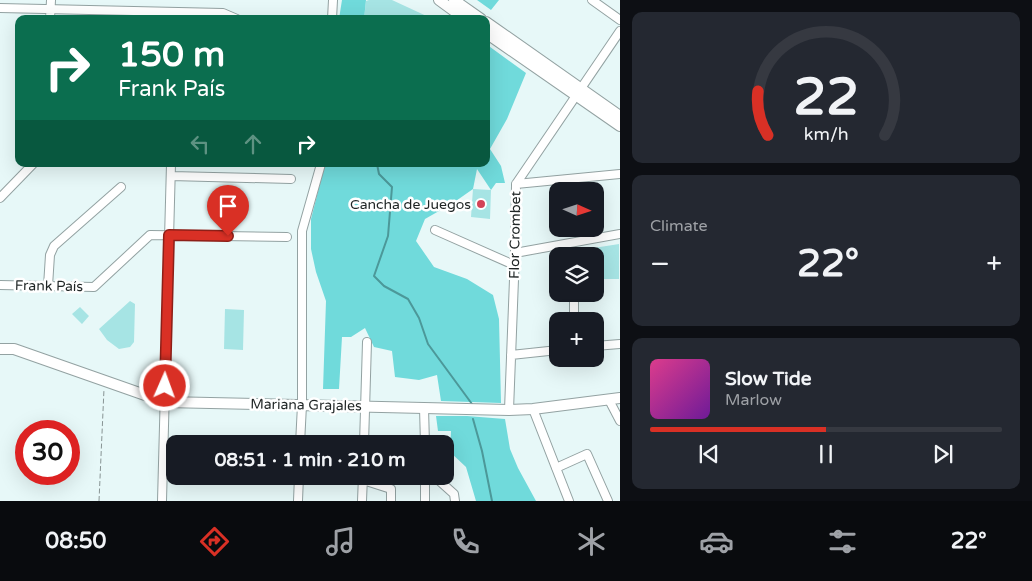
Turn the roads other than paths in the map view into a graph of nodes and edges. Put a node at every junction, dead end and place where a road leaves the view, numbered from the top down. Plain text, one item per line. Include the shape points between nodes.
1 (51, 0) edge
2 (333, 0) edge
3 (438, 0) edge
4 (454, 0) edge
5 (592, 0) edge
6 (0, 8) edge
7 (51, 9) junction
8 (50, 15) edge
9 (228, 15) edge
10 (332, 15) edge
11 (459, 15) edge
12 (475, 15) edge
13 (620, 20) edge
14 (490, 25) edge
15 (620, 31) edge
16 (490, 36) edge
17 (578, 92) junction
18 (620, 116) edge
19 (620, 126) edge
20 (30, 167) edge
21 (171, 167) edge
22 (319, 167) edge
23 (620, 174) edge
24 (171, 176) junction
25 (291, 179) dead end
26 (516, 184) junction
27 (121, 187) dead end
28 (0, 198) edge
29 (435, 230) dead end
30 (620, 234) edge
31 (169, 235) junction
32 (286, 237) dead end
33 (515, 253) junction
34 (514, 265) junction
35 (0, 285) edge
36 (48, 286) junction
37 (367, 342) dead end
38 (620, 344) edge
39 (604, 345) edge
40 (0, 349) edge
41 (549, 351) edge
42 (511, 355) junction
43 (614, 399) edge
44 (165, 402) junction
45 (302, 405) junction
46 (365, 406) junction
47 (424, 408) junction
48 (533, 409) junction
49 (509, 410) junction
50 (620, 421) edge
51 (300, 435) edge
52 (364, 435) edge
53 (424, 435) edge
54 (556, 468) junction
55 (299, 485) edge
56 (363, 485) edge
57 (381, 485) edge
58 (425, 485) edge
59 (444, 485) edge
60 (162, 501) edge
61 (298, 501) edge
62 (362, 501) edge
63 (391, 501) edge
64 (425, 501) edge
65 (455, 501) edge
66 (569, 501) edge
67 (608, 501) edge

1 - 7 street
2 - 10 street
3 - 11 street
4 - 12 street
5 - 13 street
6 - 7 street
7 - 8 street
7 - 9 street
14 - 17 street
15 - 17 street, Flor Crombet
16 - 17 street
17 - 18 street
17 - 19 street
17 - 26 street, Flor Crombet
20 - 28 street
21 - 24 street
22 - 45 street via 302,231
23 - 26 street
24 - 25 street
24 - 31 street
26 - 33 street, Flor Crombet
27 - 36 street via 54,246 50,255
29 - 34 street
30 - 33 street
31 - 32 street, Frank País
31 - 36 street, Frank País via 150,235 94,287
31 - 44 street
33 - 34 street, Flor Crombet
34 - 42 street, Flor Crombet
35 - 36 street, Frank País
37 - 46 street
38 - 39 street
40 - 44 street, Mariana Grajales via 14,349
41 - 42 street
42 - 49 street, Flor Crombet
43 - 48 street, Mariana Grajales
43 - 50 street
44 - 45 street, Mariana Grajales
44 - 60 street
45 - 46 street, Mariana Grajales
45 - 51 street
46 - 47 street, Mariana Grajales
46 - 52 street
47 - 49 street, Mariana Grajales
47 - 53 street
48 - 49 street, Mariana Grajales
48 - 54 street
54 - 66 street
54 - 67 street via 587,454
55 - 61 street
56 - 62 street
57 - 63 street via 391,489
58 - 64 street
59 - 65 street via 454,494

